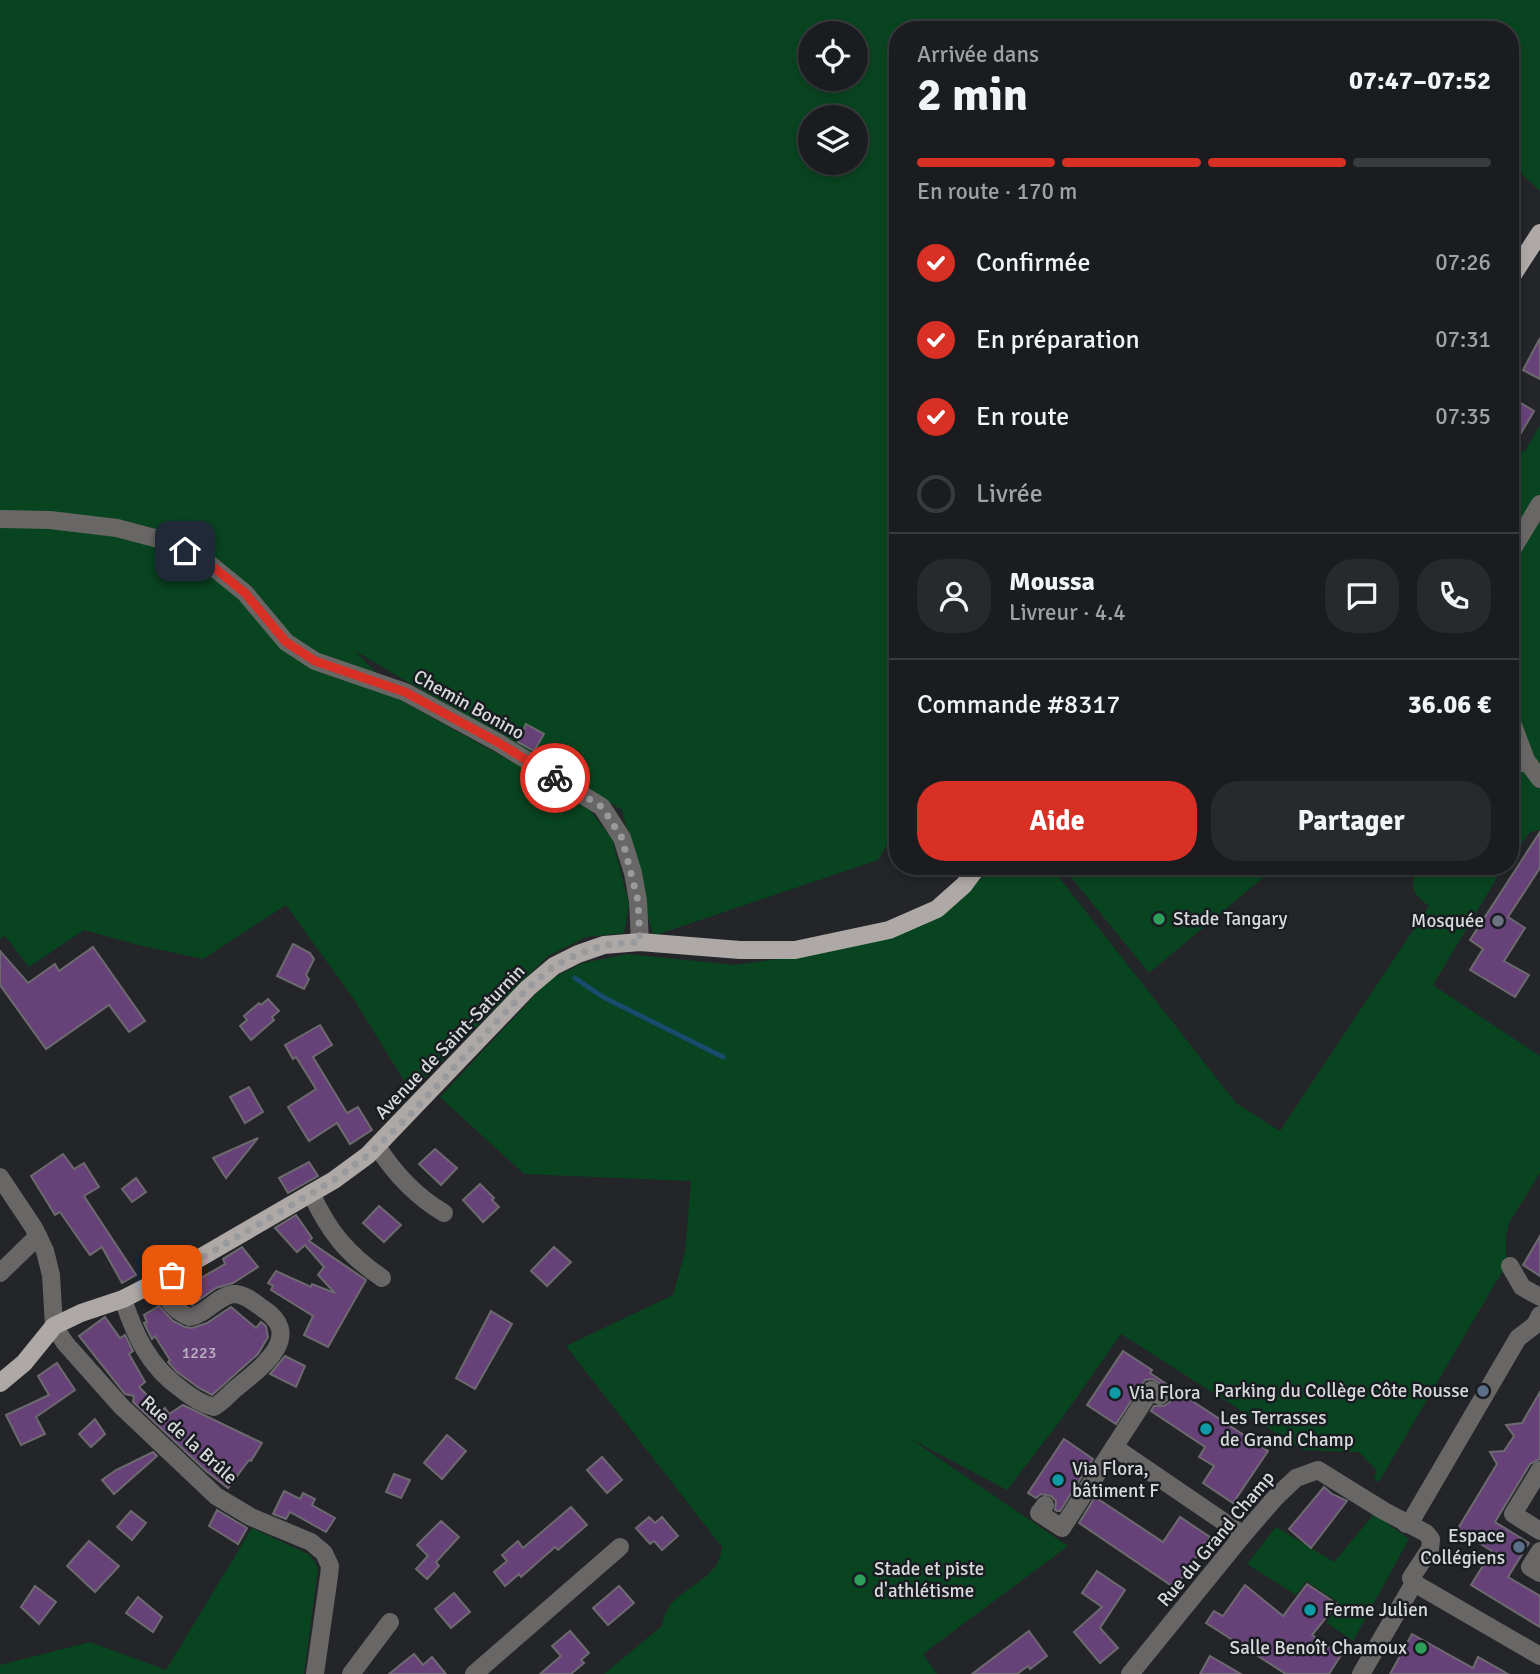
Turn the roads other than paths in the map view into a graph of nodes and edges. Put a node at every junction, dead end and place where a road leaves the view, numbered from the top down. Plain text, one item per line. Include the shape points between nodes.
1 (1540, 233) edge
2 (1519, 265) edge
3 (1540, 504) edge
4 (0, 519) edge
5 (1519, 538) edge
6 (1519, 765) edge
7 (1540, 779) edge
8 (971, 875) edge
9 (640, 942) junction
10 (377, 1146) junction
11 (0, 1177) edge
12 (311, 1193) junction
13 (444, 1213) dead end
14 (38, 1236) junction
15 (1510, 1266) dead end
16 (0, 1273) edge
17 (382, 1278) dead end
18 (158, 1282) junction
19 (1540, 1297) edge
20 (122, 1299) junction
21 (1540, 1315) edge
22 (54, 1326) junction
23 (0, 1383) edge
24 (1160, 1396) dead end
25 (1114, 1447) junction
26 (1540, 1470) edge
27 (1045, 1505) dead end
28 (1406, 1524) junction
29 (1540, 1531) edge
30 (1243, 1535) junction
31 (620, 1547) dead end
32 (1540, 1551) edge
33 (1540, 1573) edge
34 (1414, 1583) junction
35 (390, 1622) dead end
36 (1540, 1656) edge
37 (315, 1674) edge
38 (351, 1674) edge
39 (474, 1674) edge
40 (1130, 1674) edge
41 (1361, 1674) edge

1 - 2 main road
3 - 5 street
4 - 9 street, Chemin Bonino via 117,528 162,540 207,562 245,593 286,642 315,661 405,692 602,807 622,838 633,873
6 - 7 street
8 - 9 main road, Avenue de Saint-Saturnin via 937,909 889,930 795,950
9 - 10 main road, Avenue de Saint-Saturnin via 604,945 554,966
10 - 12 main road, Avenue de Saint-Saturnin
10 - 13 street via 417,1194
11 - 14 street
12 - 17 street via 345,1249
12 - 18 main road, Avenue de Saint-Saturnin
14 - 16 street
14 - 22 street via 51,1275
15 - 19 street via 1522,1287
18 - 20 main road, Avenue de Saint-Saturnin
18 - 20 street via 175,1308 190,1317 231,1294 241,1295 278,1321 281,1331 273,1354 255,1375 214,1407 160,1373 139,1342
20 - 22 main road, Avenue de Saint-Saturnin
21 - 28 street via 1518,1338
22 - 23 main road via 24,1363
22 - 37 street, Rue de la Brûle via 121,1406 216,1496 251,1517 311,1542 324,1553 330,1566
24 - 25 street via 1151,1390
25 - 27 street via 1062,1528 1039,1513
25 - 30 street
26 - 29 street via 1513,1514
28 - 30 street, Rue du Grand Champ via 1318,1470 1296,1478
28 - 34 street, Rue du Grand Champ via 1431,1539 1430,1549 1411,1578
30 - 40 street, Rue du Grand Champ
31 - 39 street
32 - 33 street via 1530,1567
34 - 36 street
34 - 41 street
35 - 38 street

